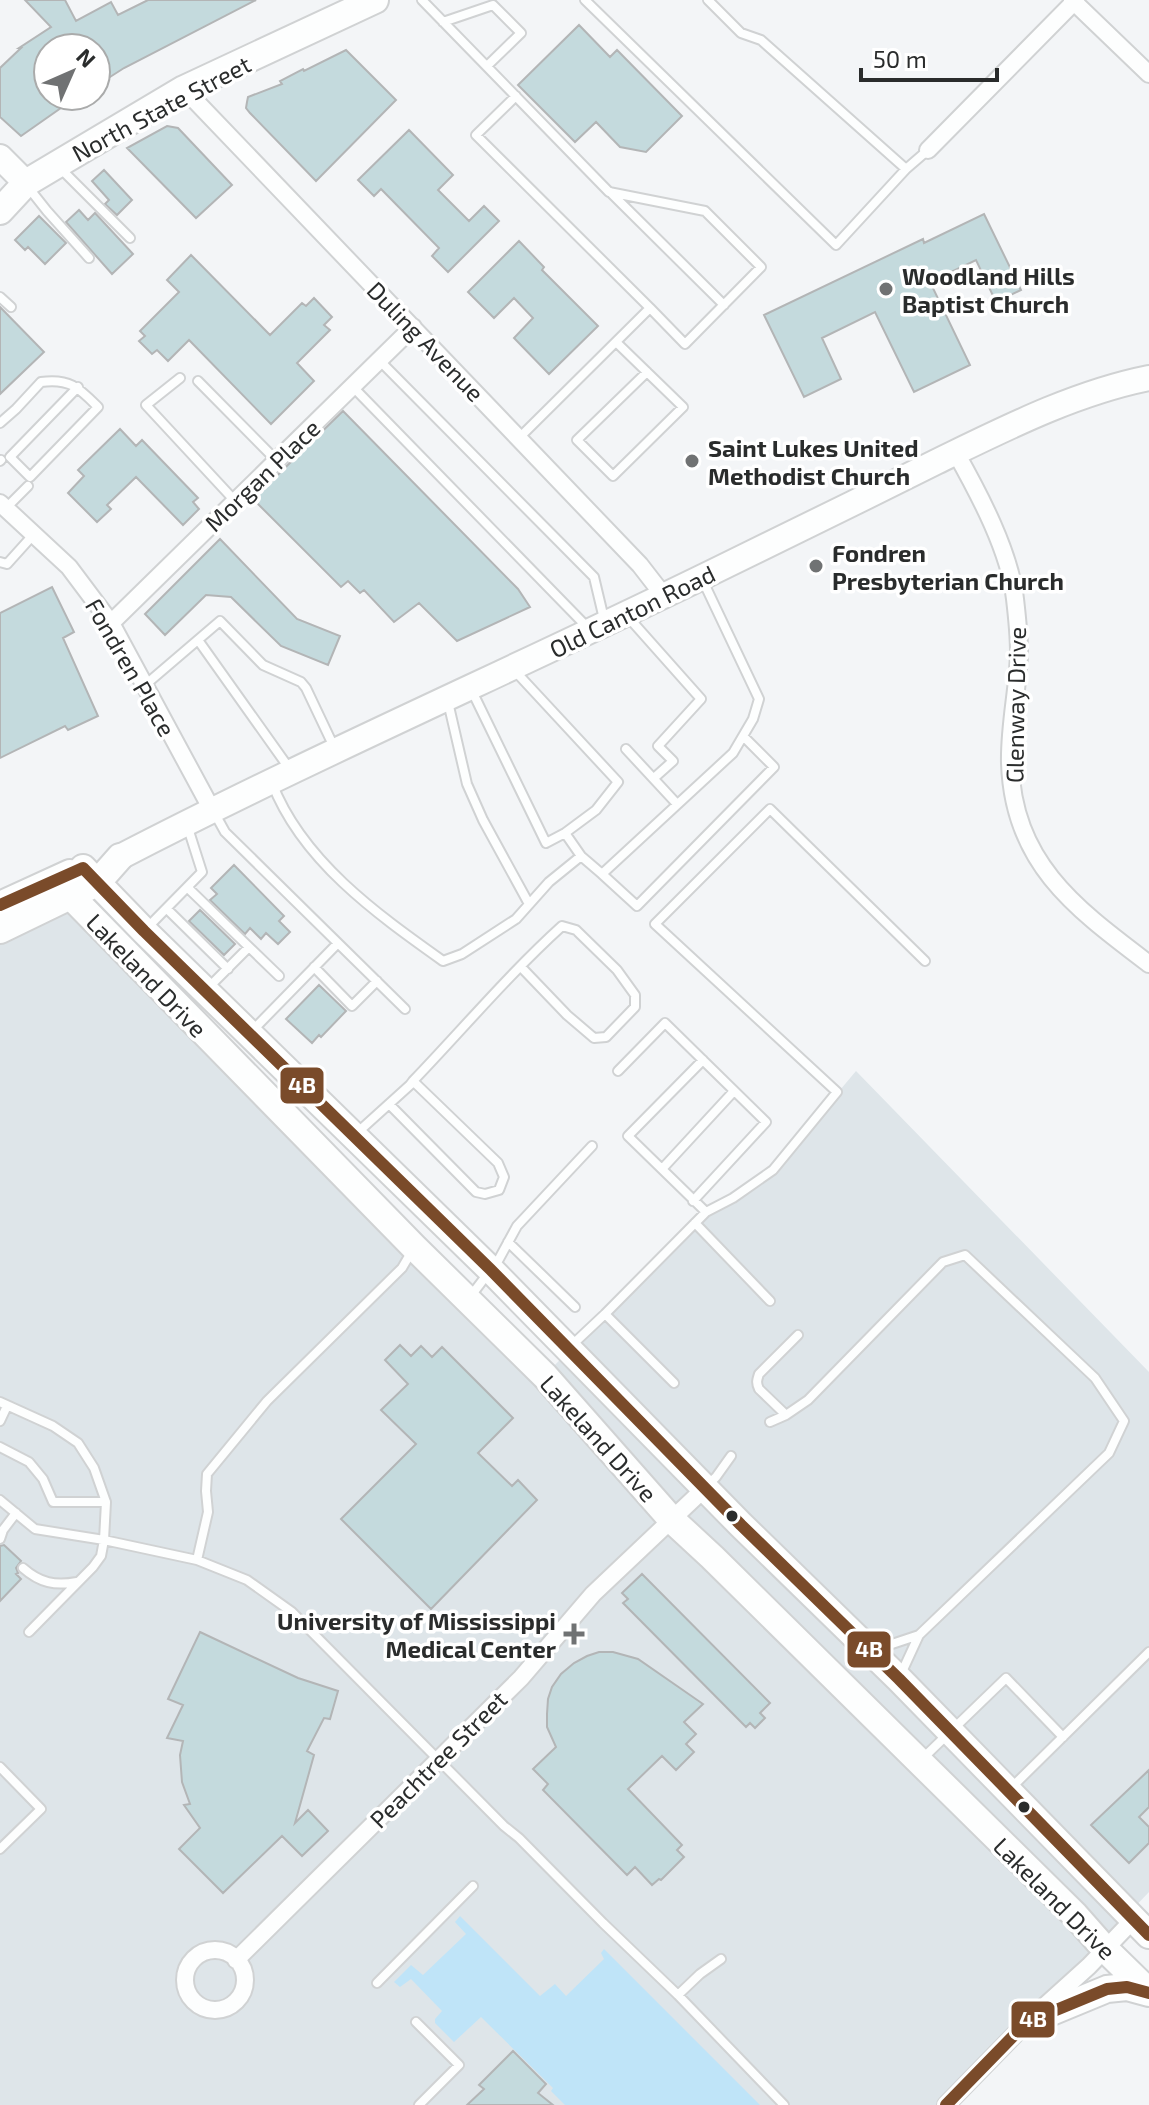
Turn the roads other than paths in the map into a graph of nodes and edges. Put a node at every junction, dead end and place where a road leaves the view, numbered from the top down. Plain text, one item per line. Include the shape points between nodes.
1 (375, 0) edge
2 (422, 0) edge
3 (585, 0) edge
4 (708, 0) edge
5 (1074, 1) edge
6 (443, 22) junction
7 (487, 66) junction
8 (1149, 74) edge
9 (184, 89) junction
10 (516, 96) junction
11 (928, 150) joint
12 (0, 157) edge
13 (57, 164) junction
14 (906, 169) junction
15 (26, 183) junction
16 (609, 192) junction
17 (0, 211) edge
18 (130, 238) dead end
19 (89, 258) dead end
20 (0, 297) edge
21 (724, 305) junction
22 (11, 307) dead end
23 (650, 308) junction
24 (413, 327) junction
25 (616, 342) junction
26 (379, 360) junction
27 (647, 372) junction
28 (180, 378) dead end
29 (1149, 378) edge
30 (198, 381) dead end
31 (352, 386) junction
32 (78, 387) junction
33 (0, 423) edge
34 (519, 438) junction
35 (956, 453) junction
36 (276, 461) junction
37 (28, 486) dead end
38 (235, 501) junction
39 (3, 505) edge
40 (34, 534) junction
41 (0, 562) edge
42 (701, 578) junction
43 (664, 596) junction
44 (111, 623) junction
45 (607, 623) junction
46 (198, 640) junction
47 (512, 668) junction
48 (144, 686) junction
49 (471, 688) junction
50 (447, 699) junction
51 (743, 736) junction
52 (626, 749) dead end
53 (337, 751) junction
54 (282, 777) junction
55 (654, 778) junction
56 (677, 804) junction
57 (212, 810) junction
58 (186, 823) junction
59 (565, 833) junction
60 (581, 856) junction
61 (120, 857) joint
62 (602, 874) junction
63 (90, 876) junction
64 (63, 888) junction
65 (188, 888) junction
66 (529, 904) junction
67 (0, 905) edge
68 (167, 909) junction
69 (0, 930) edge
70 (144, 931) junction
71 (338, 943) junction
72 (249, 947) junction
73 (925, 961) dead end
74 (1149, 964) edge
75 (314, 967) junction
76 (521, 967) junction
77 (228, 969) junction
78 (279, 976) dead end
79 (377, 981) junction
80 (206, 991) junction
81 (405, 1009) dead end
82 (249, 1034) junction
83 (703, 1060) junction
84 (618, 1071) dead end
85 (413, 1081) junction
86 (734, 1091) junction
87 (389, 1104) junction
88 (354, 1136) junction
89 (592, 1146) dead end
90 (662, 1169) junction
91 (693, 1201) junction
92 (706, 1212) junction
93 (695, 1223) junction
94 (508, 1242) junction
95 (414, 1247) junction
96 (490, 1269) junction
97 (469, 1300) junction
98 (770, 1301) dead end
99 (575, 1307) dead end
100 (605, 1314) junction
101 (798, 1335) dead end
102 (568, 1348) junction
103 (674, 1383) dead end
104 (4, 1404) edge
105 (786, 1415) junction
106 (0, 1421) edge
107 (770, 1422) dead end
108 (0, 1447) edge
109 (731, 1456) dead end
110 (705, 1488) junction
111 (0, 1500) edge
112 (106, 1502) junction
113 (16, 1513) junction
114 (672, 1520) junction
115 (104, 1540) junction
116 (1, 1544) edge
117 (197, 1560) junction
118 (23, 1568) dead end
119 (78, 1582) junction
120 (29, 1632) dead end
121 (919, 1635) junction
122 (871, 1651) junction
123 (1149, 1652) edge
124 (899, 1679) junction
125 (951, 1732) junction
126 (1063, 1737) junction
127 (439, 1760) junction
128 (919, 1762) junction
129 (0, 1767) edge
130 (1009, 1791) junction
131 (0, 1849) edge
132 (473, 1886) dead end
133 (1141, 1928) edge
134 (1105, 1949) junction
135 (721, 1959) dead end
136 (236, 1960) dead end
137 (377, 1983) dead end
138 (1149, 1993) edge
139 (678, 1995) junction
140 (416, 2022) dead end
141 (1027, 2022) junction
142 (419, 2105) edge
143 (784, 2105) edge
144 (946, 2105) edge

1 - 9 main road, North State Street
2 - 6 lane
3 - 14 lane via 836,245
4 - 14 lane
5 - 8 street
5 - 11 street
6 - 7 lane
6 - 7 lane via 493,5 521,33
7 - 10 lane
9 - 13 main road, North State Street
9 - 24 street, Duling Avenue
10 - 16 lane
10 - 23 lane via 476,135
11 - 14 lane
12 - 15 street
13 - 15 main road, North State Street
13 - 18 lane
15 - 17 main road, North State Street
15 - 19 lane
16 - 21 lane
16 - 21 lane via 705,211 761,267
20 - 22 lane
21 - 23 lane via 685,344
23 - 25 lane
24 - 26 street, Morgan Place
24 - 34 street, Duling Avenue
25 - 27 lane
25 - 34 lane
26 - 31 street, Morgan Place
26 - 45 lane via 594,577
27 - 27 lane via 683,407 613,476 577,440
28 - 38 lane via 146,405
29 - 35 street, Old Canton Road via 1061,404
30 - 36 lane
31 - 36 street, Morgan Place
31 - 45 lane
32 - 32 lane via 10,457 30,477 98,407
32 - 33 lane via 57,380 41,382
34 - 43 street, Duling Avenue
35 - 42 street, Old Canton Road
35 - 74 street, Glenway Drive via 1003,550 1015,595 1019,653 1010,761 1015,808 1027,840 1054,884
36 - 38 street, Morgan Place
37 - 39 lane
38 - 44 street, Morgan Place
39 - 40 street, Fondren Place
40 - 41 lane via 7,564
40 - 44 street, Fondren Place via 69,567
42 - 43 street, Old Canton Road
42 - 51 lane via 759,699
43 - 45 street, Old Canton Road
44 - 48 street, Fondren Place
45 - 47 street, Old Canton Road
45 - 55 lane via 701,699 658,746 673,761
46 - 48 lane
46 - 53 lane via 220,621 263,665 301,682
46 - 54 lane
47 - 49 street, Old Canton Road
47 - 59 lane via 618,782 596,810
48 - 57 street, Fondren Place
49 - 50 street, Old Canton Road
49 - 59 lane via 546,843
50 - 53 street, Old Canton Road
50 - 66 lane via 467,784
51 - 56 lane via 733,753
51 - 62 lane via 774,767 637,906
52 - 55 lane
53 - 54 street, Old Canton Road
54 - 57 street, Old Canton Road
54 - 66 lane via 286,815 323,862 377,914 443,961 516,919
55 - 56 lane
56 - 62 lane
57 - 58 street, Old Canton Road
57 - 71 lane via 225,832
58 - 61 street, Old Canton Road
58 - 65 lane via 202,872
59 - 60 lane
60 - 62 lane
60 - 66 lane
61 - 63 main road, Old Canton Road
63 - 64 main road, Old Canton Road
63 - 70 main road, Lakeland Drive
64 - 67 main road, Old Canton Road
64 - 69 main road, Old Canton Road
64 - 95 main road, Lakeland Drive
65 - 68 lane
65 - 72 lane
68 - 70 lane
68 - 77 lane
70 - 80 main road, Lakeland Drive
71 - 75 lane
71 - 79 lane
72 - 77 lane
72 - 78 lane
73 - 92 lane via 770,809 655,924 837,1092 773,1170
75 - 79 lane via 352,1006
75 - 82 lane
76 - 76 lane via 562,926 576,930 617,970 635,995 635,1007 606,1037 594,1038
76 - 85 lane
77 - 80 lane
79 - 81 lane
80 - 82 main road, Lakeland Drive
82 - 88 main road, Lakeland Drive
83 - 84 lane via 665,1023
83 - 86 lane
83 - 90 lane via 628,1136
85 - 87 lane
85 - 87 lane via 498,1163 504,1177 499,1190 476,1192
86 - 90 lane
86 - 91 lane via 766,1122
87 - 88 lane
88 - 96 main road, Lakeland Drive
89 - 94 lane via 528,1213
90 - 91 lane
91 - 92 lane
92 - 93 lane
93 - 98 lane
93 - 100 lane
94 - 96 lane
94 - 99 lane
95 - 97 main road, Lakeland Drive
95 - 117 lane via 402,1268 267,1401 207,1474 208,1512
96 - 97 lane
96 - 102 main road, Lakeland Drive
97 - 114 main road, Lakeland Drive via 545,1376
100 - 102 lane
100 - 103 lane
101 - 105 lane via 759,1374 756,1384
102 - 110 main road, Lakeland Drive
104 - 106 lane
104 - 112 lane via 78,1443
105 - 107 lane
105 - 121 lane via 808,1400 943,1262 965,1255 1095,1378 1124,1421 1109,1453
108 - 112 lane via 29,1462 53,1502
109 - 110 lane
110 - 114 street, Peachtree Street
110 - 122 main road, Lakeland Drive
111 - 113 lane
112 - 115 lane
113 - 115 lane via 35,1529
113 - 116 lane via 3,1530
114 - 127 street, Peachtree Street via 593,1594 521,1678
114 - 128 main road, Lakeland Drive
115 - 117 lane
115 - 119 lane via 101,1556
117 - 127 lane via 247,1580 292,1612
118 - 119 lane via 46,1583
119 - 120 lane
121 - 122 lane
121 - 124 lane
122 - 124 main road, Lakeland Drive
123 - 126 lane
124 - 125 main road, Lakeland Drive
125 - 126 lane via 1006,1678
125 - 128 lane
125 - 130 main road, Lakeland Drive
126 - 130 lane
127 - 136 street, Peachtree Street
127 - 139 lane
128 - 134 main road, Lakeland Drive
129 - 131 lane via 41,1809
130 - 133 main road, Lakeland Drive
132 - 137 lane
133 - 134 street
134 - 138 main road, Lakeland Drive
134 - 141 street
135 - 139 lane
138 - 141 main road via 1107,1989
139 - 143 lane
140 - 142 lane via 459,2065
141 - 144 street

